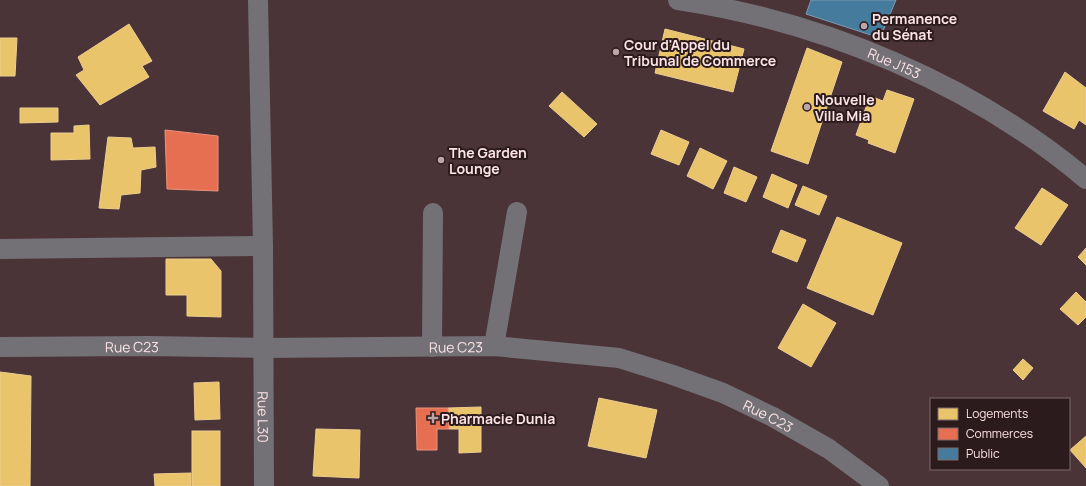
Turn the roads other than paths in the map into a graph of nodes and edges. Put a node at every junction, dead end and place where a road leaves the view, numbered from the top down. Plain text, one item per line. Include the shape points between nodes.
1 (258, 0) edge
2 (678, 0) edge
3 (1086, 179) edge
4 (517, 212) dead end
5 (433, 213) dead end
6 (262, 246) junction
7 (0, 248) edge
8 (494, 346) junction
9 (0, 347) edge
10 (432, 347) junction
11 (264, 348) junction
12 (264, 486) edge
13 (879, 486) edge

1 - 6 street, Rue L30
2 - 3 street, Rue J153 via 713,5 801,27 883,57 973,100 1059,157
4 - 8 street
5 - 10 street
6 - 7 street
6 - 11 street, Rue L30
8 - 10 street, Rue C23
8 - 13 street, Rue C23 via 619,358 724,393 829,449
9 - 11 street, Rue C23
10 - 11 street, Rue C23
11 - 12 street, Rue L30

